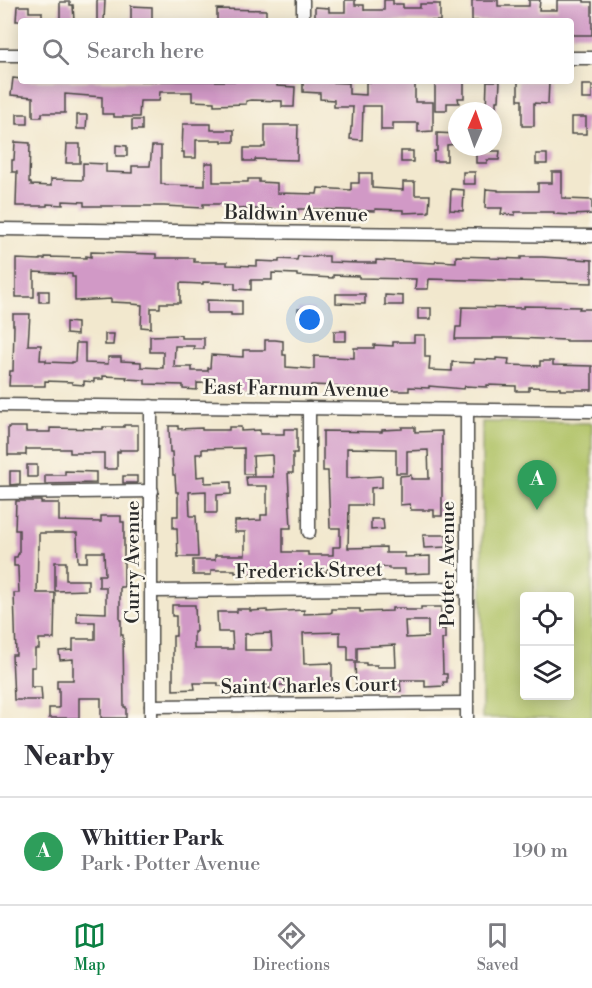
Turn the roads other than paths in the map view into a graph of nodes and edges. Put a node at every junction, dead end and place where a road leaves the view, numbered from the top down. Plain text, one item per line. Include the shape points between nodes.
1 (303, 0) edge
2 (303, 18) edge
3 (0, 55) edge
4 (18, 55) edge
5 (574, 58) edge
6 (592, 58) edge
7 (0, 229) edge
8 (592, 236) edge
9 (0, 405) edge
10 (151, 406) junction
11 (309, 408) junction
12 (467, 410) junction
13 (592, 411) edge
14 (152, 491) junction
15 (0, 494) edge
16 (309, 532) dead end
17 (467, 588) junction
18 (152, 591) junction
19 (467, 703) junction
20 (151, 712) edge
21 (467, 718) edge

1 - 2 street
3 - 4 street
5 - 6 street
7 - 8 street, Baldwin Avenue
9 - 10 street, East Farnum Avenue
10 - 11 street, East Farnum Avenue
10 - 14 street, Curry Avenue
11 - 12 street, East Farnum Avenue
11 - 16 street
12 - 13 street, East Farnum Avenue
12 - 17 street, Potter Avenue
14 - 15 street
14 - 18 street, Curry Avenue
17 - 18 street, Frederick Street
17 - 19 street, Potter Avenue
18 - 20 street, Curry Avenue
19 - 20 street, Saint Charles Court
19 - 21 street, Potter Avenue

